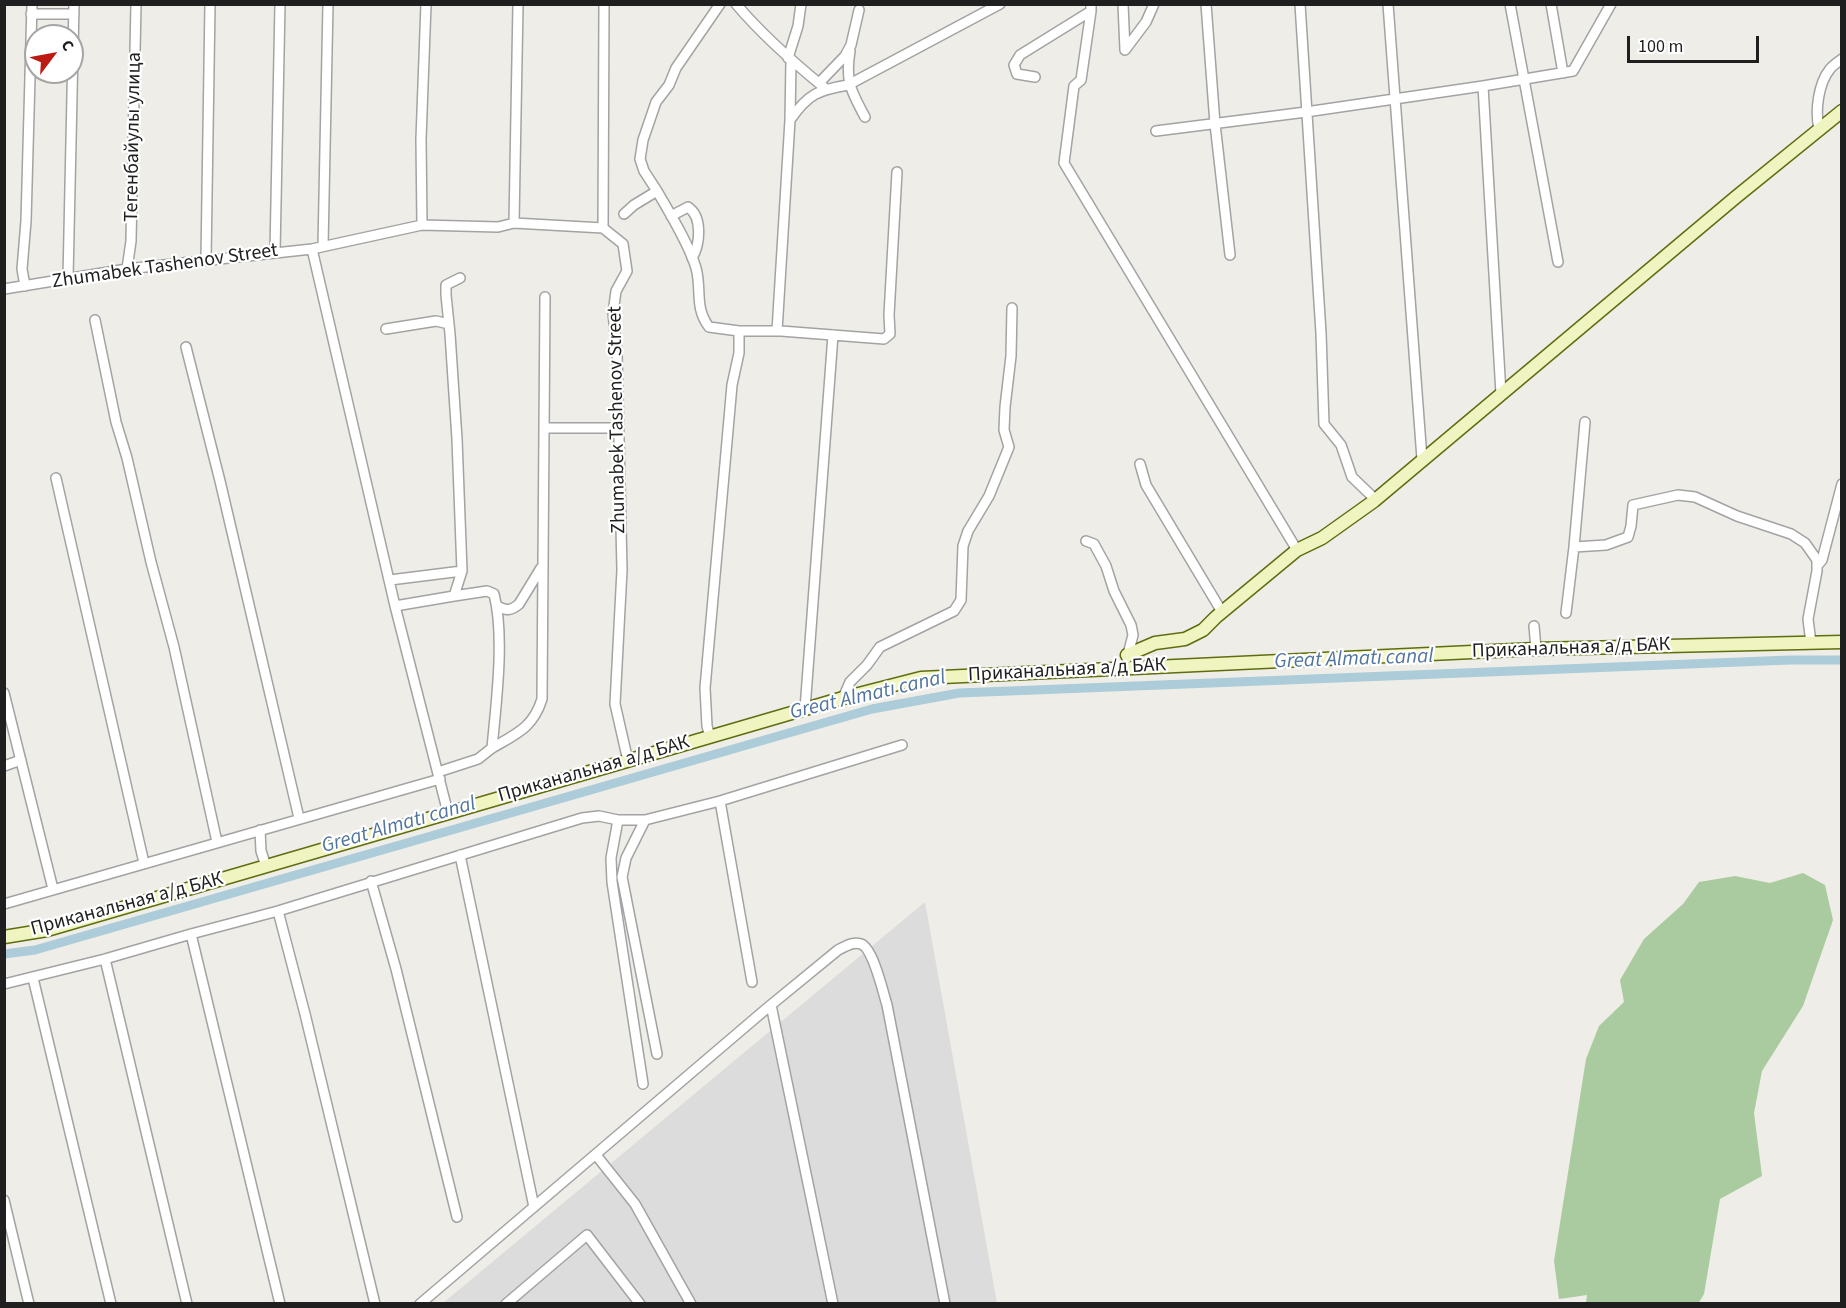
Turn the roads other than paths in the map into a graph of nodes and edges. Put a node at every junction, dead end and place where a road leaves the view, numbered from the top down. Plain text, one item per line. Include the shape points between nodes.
1 (136, 4) edge
2 (210, 4) edge
3 (280, 4) edge
4 (328, 4) edge
5 (426, 4) edge
6 (518, 4) edge
7 (604, 4) edge
8 (720, 4) edge
9 (736, 4) edge
10 (801, 4) edge
11 (1000, 4) edge
12 (1123, 4) edge
13 (1154, 4) edge
14 (1206, 4) edge
15 (1300, 4) edge
16 (1388, 4) edge
17 (1510, 4) edge
18 (1551, 4) edge
19 (1611, 4) edge
20 (1091, 8) edge
21 (32, 9) edge
22 (74, 9) edge
23 (859, 10) dead end
24 (851, 45) junction
25 (789, 59) junction
26 (1842, 59) edge
27 (1563, 73) junction
28 (1035, 77) dead end
29 (1525, 79) junction
30 (850, 84) junction
31 (823, 86) junction
32 (1483, 86) junction
33 (1394, 99) junction
34 (1842, 111) edge
35 (1306, 112) junction
36 (866, 117) dead end
37 (790, 120) junction
38 (1215, 123) junction
39 (1819, 129) junction
40 (1156, 131) dead end
41 (897, 172) dead end
42 (657, 191) junction
43 (624, 214) dead end
44 (671, 216) junction
45 (514, 223) junction
46 (422, 225) junction
47 (603, 228) junction
48 (323, 246) junction
49 (312, 249) junction
50 (275, 252) junction
51 (1230, 255) dead end
52 (692, 258) junction
53 (206, 259) junction
54 (1558, 262) dead end
55 (128, 269) junction
56 (68, 278) junction
57 (460, 279) dead end
58 (25, 286) junction
59 (4, 290) edge
60 (545, 297) dead end
61 (1012, 308) dead end
62 (95, 320) dead end
63 (449, 324) junction
64 (386, 328) dead end
65 (739, 331) junction
66 (777, 331) junction
67 (833, 335) junction
68 (186, 347) dead end
69 (1501, 394) junction
70 (1585, 422) dead end
71 (544, 428) junction
72 (619, 428) junction
73 (1422, 459) junction
74 (1140, 464) dead end
75 (56, 478) dead end
76 (1842, 484) edge
77 (1376, 500) junction
78 (1086, 541) dead end
79 (1574, 547) junction
80 (1297, 550) junction
81 (542, 566) junction
82 (1817, 567) junction
83 (462, 570) junction
84 (390, 580) junction
85 (454, 596) junction
86 (396, 606) junction
87 (497, 606) junction
88 (1222, 612) junction
89 (1566, 613) dead end
90 (1534, 626) dead end
91 (1842, 642) edge
92 (1812, 643) junction
93 (1536, 649) junction
94 (1127, 655) junction
95 (1126, 669) junction
96 (4, 693) edge
97 (843, 698) junction
98 (805, 709) junction
99 (710, 737) junction
100 (902, 745) dead end
101 (492, 748) junction
102 (21, 760) junction
103 (628, 760) junction
104 (4, 766) edge
105 (439, 776) junction
106 (720, 801) junction
107 (448, 813) junction
108 (299, 818) junction
109 (618, 820) junction
110 (645, 820) junction
111 (260, 830) junction
112 (217, 842) junction
113 (460, 855) junction
114 (144, 863) junction
115 (266, 866) junction
116 (371, 881) junction
117 (53, 889) junction
118 (4, 904) edge
119 (278, 911) junction
120 (191, 934) junction
121 (4, 937) edge
122 (105, 959) junction
123 (33, 978) junction
124 (752, 982) dead end
125 (4, 984) edge
126 (771, 1005) junction
127 (657, 1054) dead end
128 (643, 1084) dead end
129 (596, 1155) junction
130 (4, 1200) edge
131 (534, 1207) junction
132 (458, 1217) dead end
133 (29, 1304) edge
134 (111, 1304) edge
135 (187, 1304) edge
136 (280, 1304) edge
137 (375, 1304) edge
138 (420, 1304) edge
139 (506, 1304) edge
140 (640, 1304) edge
141 (691, 1304) edge
142 (833, 1304) edge
143 (945, 1304) edge

1 - 55 street, Тегенбайулы улица
2 - 53 street
3 - 50 street
4 - 48 street
5 - 46 street
6 - 45 street
7 - 47 street
8 - 42 street via 656,102 643,140 640,159
9 - 25 street
10 - 25 street
11 - 30 street
12 - 13 street via 1125,50
14 - 38 street
15 - 35 street
16 - 33 street
17 - 29 street
18 - 27 street
19 - 27 street via 1573,71
20 - 28 street via 1020,54 1014,65 1017,74
20 - 80 street via 1081,80 1074,87 1064,163
21 - 22 street
21 - 58 street via 22,269
22 - 56 street
23 - 24 street
24 - 30 street
24 - 31 street
25 - 31 street
25 - 37 street
26 - 39 street via 1829,69 1817,98
27 - 29 street
29 - 32 street
29 - 54 street
30 - 31 street
30 - 36 street
31 - 37 street
32 - 33 street
32 - 69 street
33 - 35 street
33 - 73 street
34 - 39 main road
35 - 38 street
35 - 77 street via 1324,424 1341,445 1352,477
37 - 66 street
38 - 40 street
38 - 51 street
39 - 69 main road
41 - 67 street via 890,334 884,339
42 - 43 street
42 - 44 street
44 - 52 street
44 - 52 street via 688,207 696,217 698,242
45 - 46 street, Zhumabek Tashenov Street
45 - 47 street, Zhumabek Tashenov Street
46 - 48 street, Zhumabek Tashenov Street
47 - 72 street, Zhumabek Tashenov Street via 623,244 627,271 616,291 613,313
48 - 49 street, Zhumabek Tashenov Street
49 - 50 street, Zhumabek Tashenov Street
49 - 84 street
50 - 53 street, Zhumabek Tashenov Street
52 - 65 street via 699,283 701,317 708,327
53 - 55 street, Zhumabek Tashenov Street
55 - 56 street, Zhumabek Tashenov Street
56 - 58 street, Zhumabek Tashenov Street
57 - 63 street via 446,285
58 - 59 street, Zhumabek Tashenov Street
60 - 71 street
61 - 97 street via 1004,430 1009,447 963,546 961,600 954,612 880,647 850,682
62 - 112 street
63 - 64 street via 436,321
63 - 83 street
65 - 66 street
65 - 99 street via 705,688
66 - 67 street
67 - 98 street
68 - 108 street
69 - 73 main road
70 - 79 street
71 - 72 street
71 - 81 street
72 - 103 street, Zhumabek Tashenov Street via 622,570 615,704
73 - 77 main road
74 - 88 street via 1146,485
75 - 114 street
76 - 82 street
77 - 80 main road via 1322,538
78 - 94 street via 1094,544 1106,566 1131,625 1133,635
79 - 82 street via 1606,545 1628,537 1633,505 1678,495 1706,501 1791,534 1805,543
79 - 89 street
80 - 88 main road
81 - 87 street via 514,609
81 - 101 street via 542,699 537,714 525,728
82 - 92 street via 1808,619
83 - 84 street
83 - 85 street
84 - 86 street
85 - 86 street
85 - 87 street via 487,591 494,594
86 - 105 street
87 - 101 street via 499,659
88 - 94 main road via 1203,630 1185,639 1155,643
90 - 93 street
91 - 92 main road, Приканальная а/д БАК
92 - 93 main road, Приканальная а/д БАК
93 - 95 main road, Приканальная а/д БАК
94 - 95 street
95 - 97 main road, Приканальная а/д БАК via 921,678
96 - 102 street
97 - 98 main road, Приканальная а/д БАК
98 - 99 main road, Приканальная а/д БАК
99 - 103 main road, Приканальная а/д БАК
100 - 106 street
101 - 105 street via 478,759
102 - 104 street
102 - 117 street
103 - 107 main road, Приканальная а/д БАК
105 - 107 street
105 - 108 street
106 - 110 street
106 - 124 street
107 - 115 main road, Приканальная а/д БАК
108 - 111 street
109 - 110 street
109 - 113 street via 582,818
109 - 128 street via 611,858 612,882
110 - 127 street via 626,858 622,878
111 - 112 street
111 - 115 street
112 - 114 street
113 - 116 street
113 - 131 street
114 - 117 street
115 - 121 main road, Приканальная а/д БАК via 47,930
116 - 119 street
116 - 132 street
117 - 118 street
119 - 120 street
119 - 137 street
120 - 122 street
120 - 136 street
122 - 123 street
122 - 135 street
123 - 125 street
123 - 134 street
126 - 129 street
126 - 142 street
126 - 143 street via 838,950 851,944 865,946 888,1005
129 - 131 street
129 - 141 street via 635,1204
130 - 133 street
131 - 138 street
139 - 140 street via 587,1235

